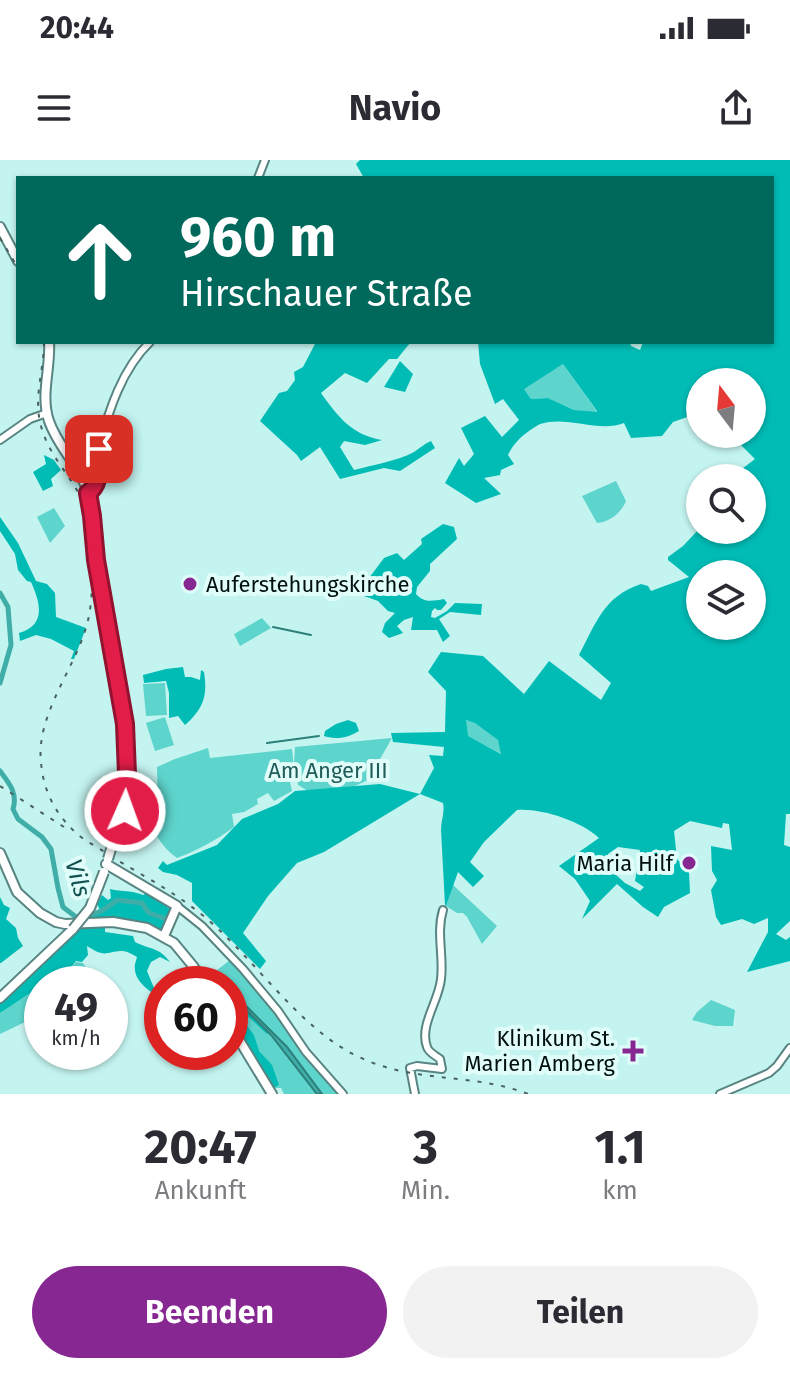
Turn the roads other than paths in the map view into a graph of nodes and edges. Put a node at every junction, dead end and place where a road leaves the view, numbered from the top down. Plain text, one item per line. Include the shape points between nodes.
1 (0, 227) edge
2 (16, 257) edge
3 (49, 344) edge
4 (148, 344) edge
5 (47, 413) junction
6 (0, 440) edge
7 (88, 493) junction
8 (0, 853) edge
9 (106, 865) junction
10 (176, 910) junction
11 (443, 910) dead end
12 (166, 932) junction
13 (193, 966) edge
14 (0, 998) edge
15 (790, 1048) edge
16 (248, 1055) edge
17 (413, 1092) edge
18 (272, 1094) edge
19 (343, 1094) edge
20 (720, 1094) edge

1 - 2 main road
3 - 5 main road
4 - 7 street via 121,384 99,449 97,480
5 - 6 street
5 - 7 main road
7 - 9 main road, bridge via 125,731 127,800
8 - 12 main road via 17,892 46,917 65,924 124,923
9 - 10 main road
9 - 14 main road, bridge via 90,908
10 - 12 main road
10 - 19 street via 202,926 243,969
11 - 17 street via 441,979 426,1043 442,1069 410,1068
12 - 13 main road
15 - 20 street via 769,1073
16 - 18 main road

